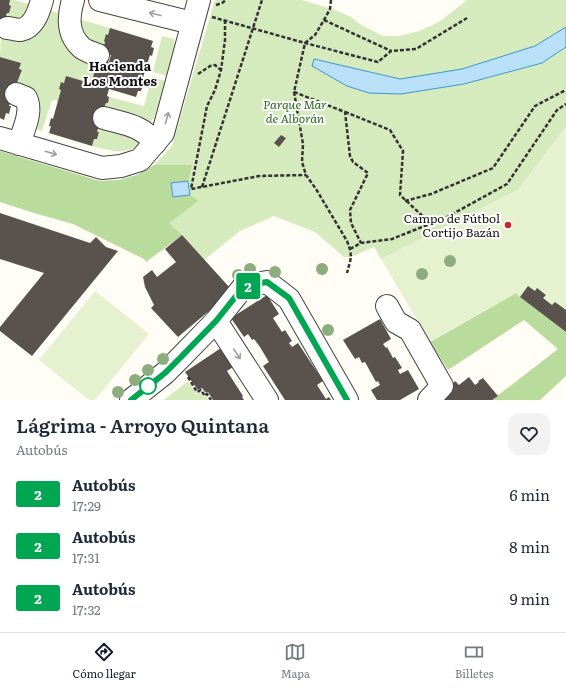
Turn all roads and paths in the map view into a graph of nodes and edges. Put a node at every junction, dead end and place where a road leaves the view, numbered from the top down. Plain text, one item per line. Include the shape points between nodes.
1 (42, 0) edge
2 (72, 0) edge
3 (100, 0) edge
4 (226, 0) edge
5 (262, 0) edge
6 (331, 0) edge
7 (203, 11) edge
8 (467, 18) dead end
9 (225, 20) junction
10 (324, 20) junction
11 (7, 28) dead end
12 (254, 28) junction
13 (305, 43) junction
14 (391, 51) junction
15 (98, 55) dead end
16 (221, 70) junction
17 (192, 78) dead end
18 (566, 90) edge
19 (294, 92) junction
20 (16, 94) dead end
21 (566, 104) edge
22 (345, 112) junction
23 (104, 118) dead end
24 (10, 141) edge
25 (155, 143) junction
26 (306, 175) junction
27 (202, 187) junction
28 (405, 201) junction
29 (430, 223) junction
30 (361, 243) junction
31 (350, 249) junction
32 (347, 273) dead end
33 (387, 306) dead end
34 (216, 321) junction
35 (187, 376) dead end
36 (131, 400) edge
37 (211, 400) edge
38 (267, 400) edge
39 (347, 400) edge
40 (429, 400) edge

1 - 11 street via 39,12 31,25 21,30
2 - 15 street via 69,21 71,32 82,48
7 -> 3 street
4 - 7 path
5 - 12 path
6 - 10 path via 330,9
7 - 9 path
25 -> 7 street via 163,133
8 - 14 path via 416,49
9 - 12 path
9 - 16 path
10 - 13 path via 315,35
10 - 14 path
12 - 13 path
12 - 27 path
13 - 14 path via 378,62
13 - 19 path
16 - 17 path via 215,65 210,66
16 - 27 path via 207,106 191,189
18 - 28 path via 535,106 493,168 431,194
19 - 22 path
19 - 26 path via 303,144 302,162
20 - 24 street via 26,98 29,104 28,115
21 - 29 path via 557,110 507,184 447,217
22 - 28 path via 390,130 403,151 400,195
22 - 30 path via 350,156 353,162 368,174 350,210 351,223
23 - 25 street via 139,128
24 -> 25 street via 102,168 140,160
26 - 27 path via 259,176
26 - 31 path
28 - 29 path
29 - 30 path via 392,239
30 - 31 path
31 - 32 path
33 - 40 street via 396,322 410,330 442,386
34 - 36 street via 165,373
34 -> 38 street
34 - 39 street via 244,286 267,282 289,298
35 - 37 path via 197,392 201,390

